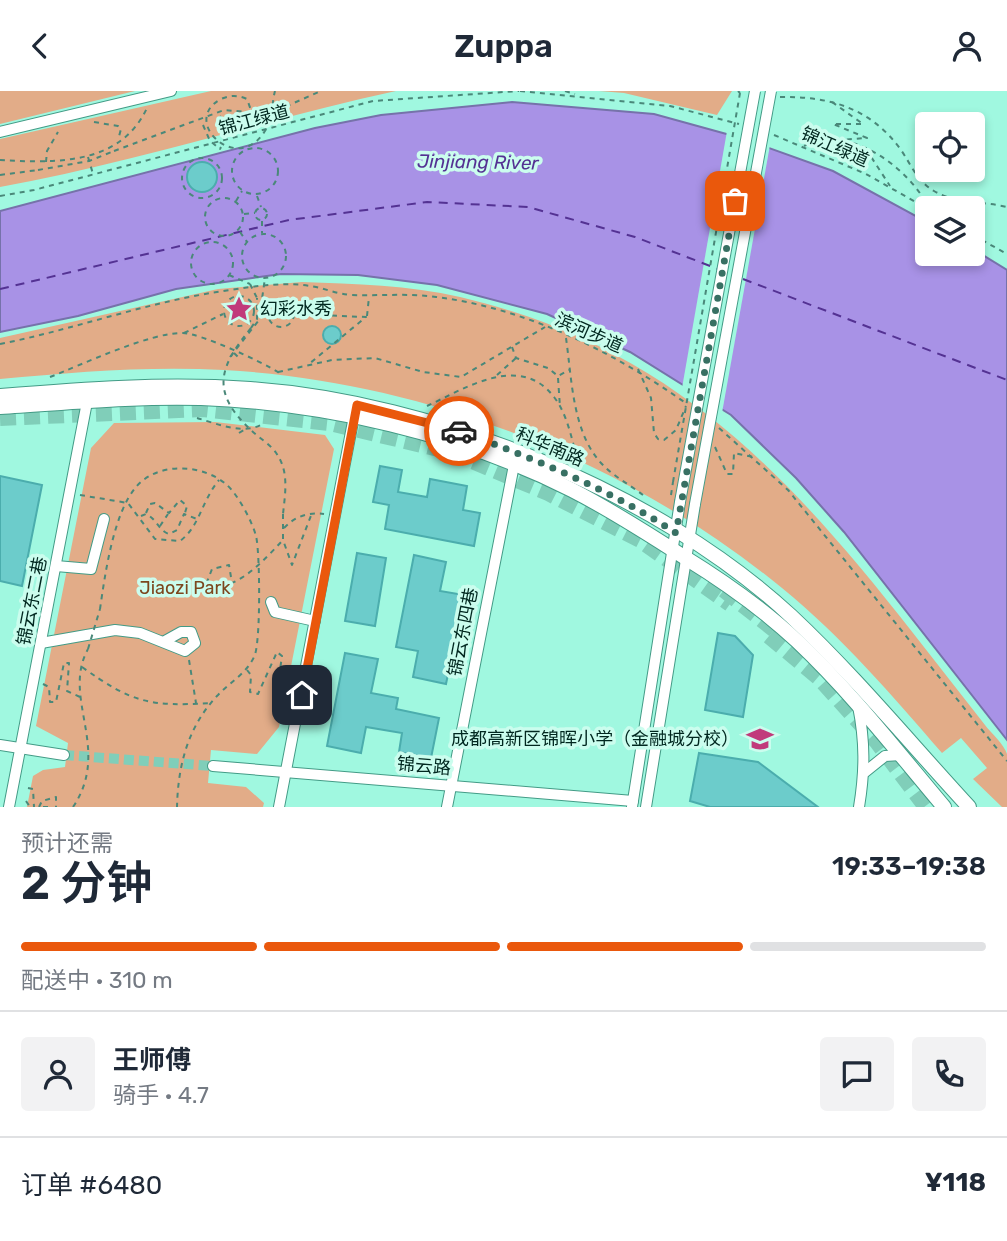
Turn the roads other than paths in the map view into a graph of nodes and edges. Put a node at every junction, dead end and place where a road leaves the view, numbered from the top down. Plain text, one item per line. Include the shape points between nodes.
1 (171, 91) edge
2 (755, 91) edge
3 (771, 94) edge
4 (0, 132) edge
5 (0, 396) edge
6 (87, 402) junction
7 (0, 407) edge
8 (355, 412) junction
9 (514, 465) junction
10 (104, 519) dead end
11 (676, 533) junction
12 (690, 541) junction
13 (673, 549) junction
14 (686, 558) junction
15 (56, 566) junction
16 (271, 602) dead end
17 (315, 621) junction
18 (41, 642) junction
19 (163, 642) junction
20 (857, 700) junction
21 (0, 745) edge
22 (22, 750) junction
23 (64, 755) tunnel mouth
24 (901, 755) junction
25 (212, 766) tunnel mouth
26 (286, 772) junction
27 (865, 772) junction
28 (451, 786) junction
29 (632, 804) edge
30 (9, 807) edge
31 (279, 807) edge
32 (447, 807) edge
33 (646, 807) edge
34 (859, 807) edge
35 (944, 807) edge
36 (969, 807) edge

1 - 4 street
2 - 11 street, bridge
3 - 12 street, bridge
5 - 8 main road, 科华南路 via 170,386 266,391
6 - 7 main road, 科华南路
6 - 8 main road, 科华南路 via 199,398
6 - 15 street, 锦云东二巷
8 - 9 main road, 科华南路
8 - 11 main road, 科华南路 via 446,426 632,504
8 - 17 street
9 - 13 main road, 科华南路 via 570,489
9 - 28 street, 锦云东四巷
10 - 15 street via 91,569
11 - 12 main road, 科华南路
11 - 13 street
12 - 14 street
12 - 36 main road, 科华南路 via 790,615
13 - 14 main road, 科华南路
13 - 29 street
14 - 20 main road, 科华南路 via 794,639
14 - 33 street
15 - 18 street, 锦云东二巷
16 - 17 street via 275,612
17 - 26 street
18 - 19 street via 115,630
18 - 22 street, 锦云东二巷
19 - 19 street via 187,650 195,643 191,632
20 - 24 main road, 科华南路
20 - 27 street
21 - 22 street
22 - 23 street
22 - 30 street, 锦云东二巷
24 - 27 street via 885,756
24 - 35 main road, 科华南路
25 - 26 street, 锦云路
26 - 28 street, 锦云路
26 - 31 street
27 - 34 street
28 - 29 street, 锦云路
28 - 32 street, 锦云东四巷

